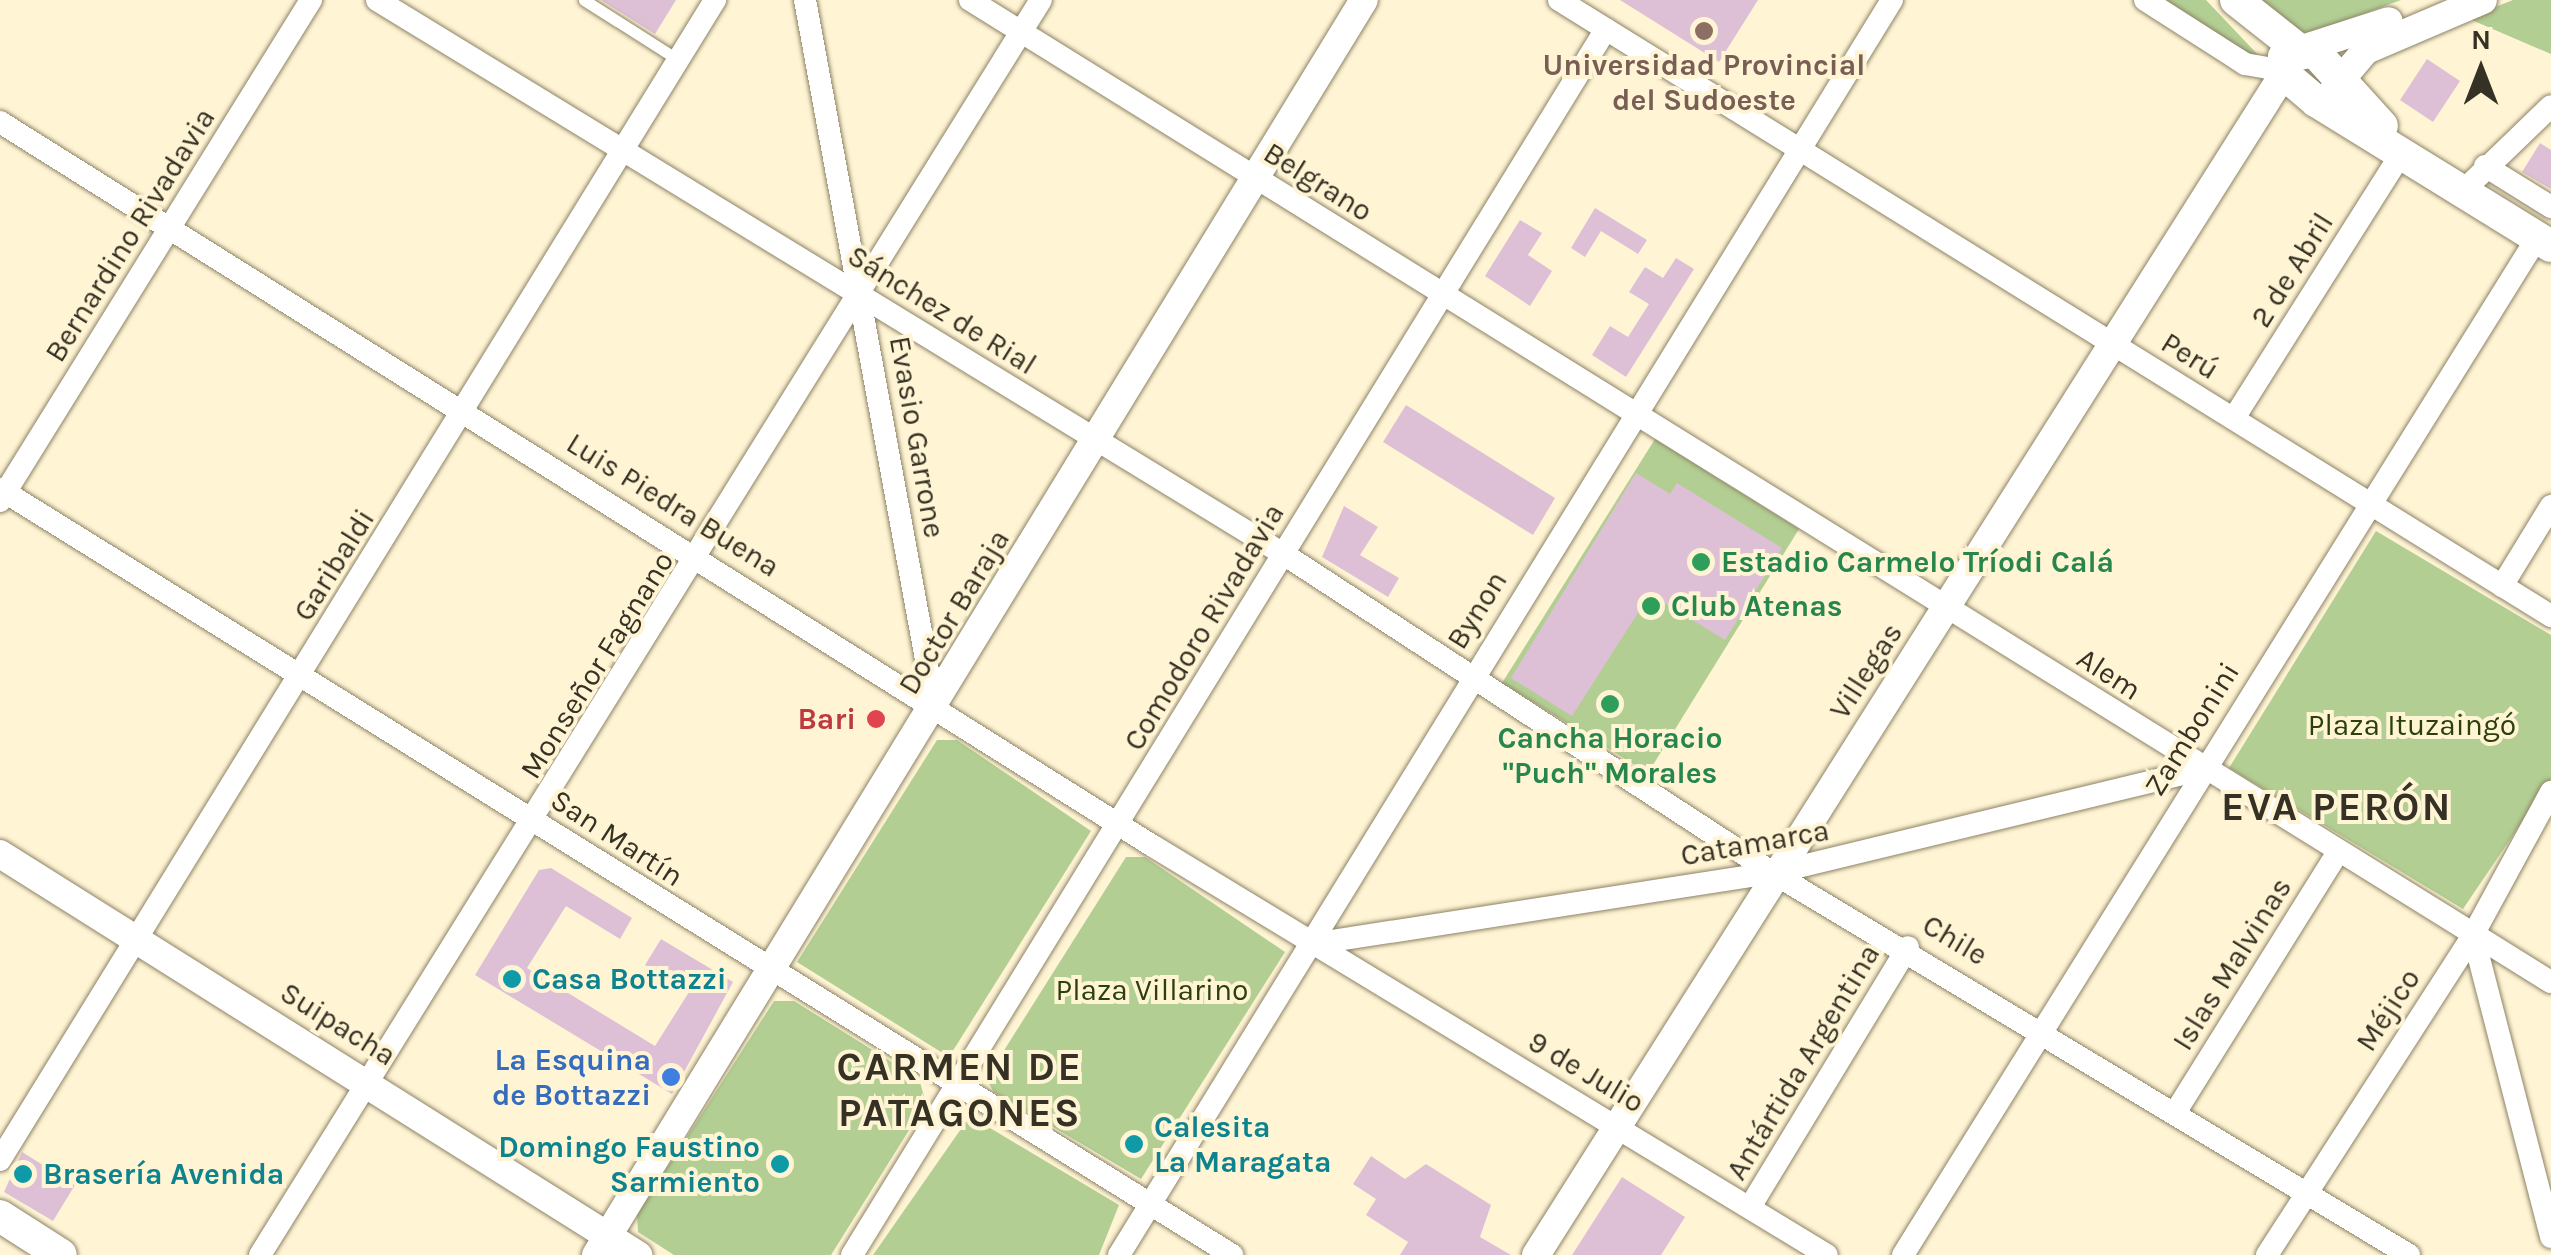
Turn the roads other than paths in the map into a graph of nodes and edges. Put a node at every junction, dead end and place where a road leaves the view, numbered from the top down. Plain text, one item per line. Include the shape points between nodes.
1 (311, 0) edge
2 (377, 0) edge
3 (584, 0) edge
4 (715, 0) edge
5 (804, 0) edge
6 (970, 0) edge
7 (1041, 0) edge
8 (1364, 0) edge
9 (1558, 0) edge
10 (1892, 0) edge
11 (2145, 0) edge
12 (2235, 0) edge
13 (2447, 0) edge
14 (2483, 0) edge
15 (1606, 29) junction
16 (1021, 32) junction
17 (2290, 60) junction
18 (680, 61) junction
19 (2331, 90) junction
20 (2551, 106) edge
21 (0, 122) edge
22 (1798, 144) junction
23 (624, 153) junction
24 (2401, 154) junction
25 (2485, 166) junction
26 (1254, 178) junction
27 (2464, 192) junction
28 (2551, 207) edge
29 (170, 228) junction
30 (2544, 242) edge
31 (860, 293) junction
32 (1444, 295) junction
33 (2113, 344) junction
34 (464, 411) junction
35 (1637, 412) junction
36 (2234, 418) junction
37 (1093, 440) junction
38 (2, 494) edge
39 (2368, 502) junction
40 (2551, 506) edge
41 (1282, 552) junction
42 (701, 557) junction
43 (2502, 586) junction
44 (1947, 606) junction
45 (2551, 616) edge
46 (300, 676) junction
47 (1472, 676) junction
48 (935, 708) junction
49 (2202, 769) junction
50 (2551, 792) edge
51 (534, 820) junction
52 (1120, 825) junction
53 (2338, 852) junction
54 (0, 854) edge
55 (1773, 873) junction
56 (2473, 934) junction
57 (138, 938) junction
58 (1312, 944) junction
59 (1908, 947) junction
60 (772, 971) junction
61 (2551, 982) edge
62 (2042, 1027) junction
63 (366, 1080) junction
64 (958, 1086) junction
65 (2178, 1108) junction
66 (1616, 1124) junction
67 (0, 1160) edge
68 (2307, 1189) junction
69 (1151, 1206) junction
70 (1750, 1208) junction
71 (0, 1216) edge
72 (2551, 1237) edge
73 (602, 1246) edge
74 (61, 1255) edge
75 (260, 1255) edge
76 (638, 1255) edge
77 (852, 1255) edge
78 (1120, 1255) edge
79 (1232, 1255) edge
80 (1536, 1255) edge
81 (1827, 1255) edge
82 (1903, 1255) edge
83 (2267, 1255) edge
84 (2409, 1255) edge

1 - 29 street, Bernardino Rivadavia
2 - 23 street, Sánchez de Rial
3 - 18 lane
4 - 18 street, Garibaldi
5 - 31 street, Evasio Garrone
6 - 16 street, Belgrano
7 - 16 street, Monseñor Fagnano
8 - 26 street, Doctor Baraja
9 - 15 street, Perú
10 - 22 street, Bynon
11 - 17 street via 2245,64
12 - 17 main road
13 - 17 street
14 - 19 street via 2366,50
15 - 22 street, Perú
15 - 32 street, Comodoro Rivadavia
16 - 26 street, Belgrano
16 - 31 street, Monseñor Fagnano
17 - 19 main road
17 - 33 street, Villegas
18 - 23 street, Garibaldi
19 - 24 main road
20 - 25 street
21 - 29 street, Luis Piedra Buena
22 - 33 street, Perú
22 - 35 street, Bynon
23 - 31 street, Sánchez de Rial
23 - 34 street, Garibaldi
24 - 27 main road
24 - 36 street, 2 de Abril
25 - 27 street
25 - 28 street
26 - 32 street, Belgrano
26 - 37 street, Doctor Baraja
27 - 30 main road
29 - 34 street, Luis Piedra Buena
29 - 38 street, Bernardino Rivadavia
30 - 39 street, Zambonini
31 - 37 street, Sánchez de Rial
31 - 42 street, Monseñor Fagnano
31 - 48 street, Evasio Garrone
32 - 35 street, Belgrano
32 - 41 street, Comodoro Rivadavia
33 - 36 street, Perú
33 - 44 street, Villegas
34 - 42 street, Luis Piedra Buena
34 - 46 street, Garibaldi
35 - 44 street, Alem
35 - 47 street, Bynon
36 - 39 street, Perú
37 - 41 street, Sánchez de Rial
37 - 48 street, Doctor Baraja
38 - 46 street, San Martín
39 - 43 street, Perú
39 - 49 street, Zambonini
40 - 43 street
41 - 47 street, Sánchez de Rial
41 - 52 street, Comodoro Rivadavia
42 - 48 street, Luis Piedra Buena
42 - 51 street, Monseñor Fagnano
43 - 45 street, Perú
44 - 49 street, Alem
44 - 55 street, Villegas
46 - 51 street, San Martín
46 - 57 street, Garibaldi
47 - 55 street, Chile
47 - 58 street, Bynon
48 - 52 street, Luis Piedra Buena
48 - 60 street, Doctor Baraja
49 - 53 street, Alem
49 - 55 street, Catamarca
49 - 62 street, Zambonini
50 - 56 street, Méjico
51 - 60 street, San Martín
51 - 63 street, Monseñor Fagnano
52 - 58 street, Luis Piedra Buena
52 - 64 street, Comodoro Rivadavia
53 - 56 street, Alem
53 - 65 street, Islas Malvinas
54 - 57 street, Suipacha
55 - 58 street, Catamarca
55 - 59 street, Chile
55 - 66 street, Villegas
56 - 61 street, Alem
56 - 68 street, Méjico
56 - 72 street
57 - 63 street, Suipacha
57 - 67 street, Garibaldi
58 - 66 street, 9 de Julio
58 - 69 street, Bynon
59 - 62 street, Chile
59 - 70 street, Antártida Argentina
60 - 64 street, San Martín
60 - 73 street, Doctor Baraja
62 - 65 street, Chile
62 - 82 street, Zambonini
63 - 73 street, Suipacha
63 - 75 street, Monseñor Fagnano
64 - 69 street, San Martín
64 - 77 street, Comodoro Rivadavia
65 - 68 street, Chile
66 - 70 street, 9 de Julio
66 - 80 street, Villegas
68 - 83 street, Méjico
68 - 84 street, Chile
69 - 78 street, Bynon
69 - 79 street, San Martín
70 - 81 street, 9 de Julio
71 - 74 main road
73 - 76 street, Suipacha

